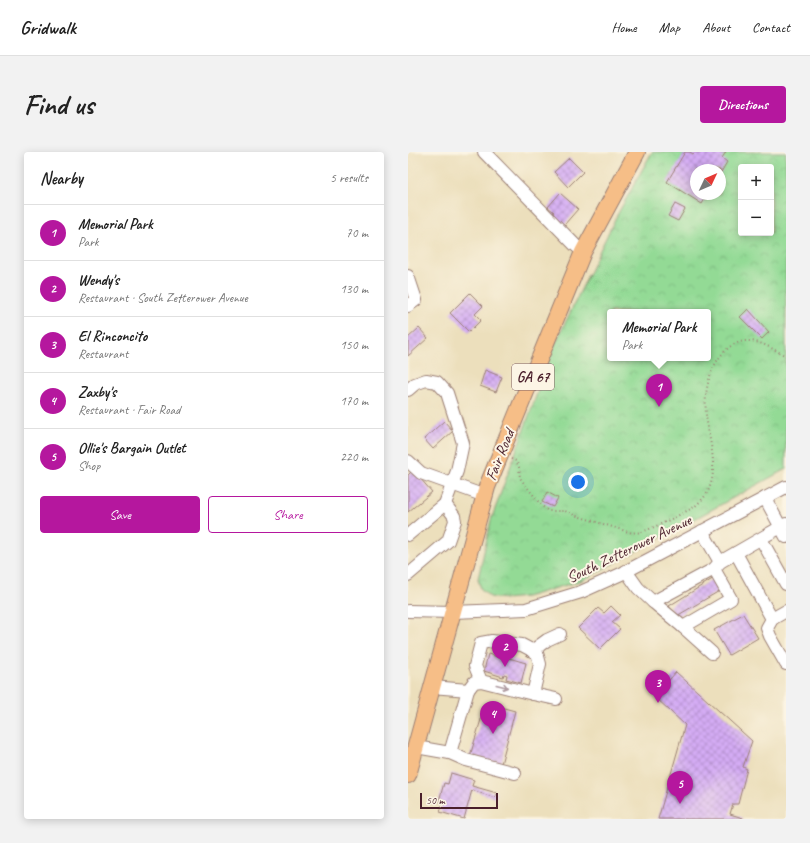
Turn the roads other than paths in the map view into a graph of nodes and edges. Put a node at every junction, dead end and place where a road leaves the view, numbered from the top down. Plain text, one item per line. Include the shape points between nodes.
1 (484, 152) edge
2 (637, 152) edge
3 (583, 252) junction
4 (408, 276) edge
5 (410, 303) edge
6 (408, 390) edge
7 (408, 461) edge
8 (452, 485) junction
9 (786, 487) edge
10 (485, 496) junction
11 (765, 498) junction
12 (445, 504) junction
13 (784, 529) edge
14 (702, 531) junction
15 (408, 535) edge
16 (761, 539) junction
17 (736, 553) junction
18 (717, 565) junction
19 (626, 571) junction
20 (408, 575) edge
21 (786, 584) edge
22 (653, 602) junction
23 (408, 611) edge
24 (786, 611) edge
25 (453, 612) junction
26 (772, 619) junction
27 (683, 627) junction
28 (560, 634) dead end
29 (532, 651) junction
30 (712, 653) dead end
31 (786, 664) edge
32 (481, 681) junction
33 (432, 687) junction
34 (468, 690) junction
35 (533, 694) junction
36 (556, 699) dead end
37 (416, 747) junction
38 (450, 753) junction
39 (515, 773) dead end
40 (408, 775) edge

1 - 3 street
2 - 3 main road, Fair Road / GA 67
3 - 10 main road, Fair Road / GA 67
4 - 5 street
6 - 8 street via 426,380 437,382 446,393 463,443
7 - 8 street via 421,473
8 - 10 street
8 - 12 street
9 - 11 street, South Zetterower Avenue
10 - 25 main road, Fair Road / GA 67
11 - 13 street
11 - 14 street, South Zetterower Avenue
12 - 15 street
12 - 20 street via 455,521 448,541
13 - 16 street
14 - 18 street
14 - 19 street, South Zetterower Avenue
16 - 17 street
16 - 21 street
17 - 18 street
17 - 26 street
18 - 22 street
18 - 27 street via 731,599
19 - 22 street via 638,588
19 - 25 street, South Zetterower Avenue via 581,592 526,609
22 - 27 street
23 - 25 street, South Zetterower Avenue
24 - 26 street
25 - 33 main road, Fair Road / GA 67
26 - 31 street via 767,628
27 - 30 street
28 - 29 street
29 - 32 street via 522,645 492,641 481,643 475,666
29 - 35 street via 537,653 540,664
32 - 34 street via 474,682
32 -> 35 street
33 - 34 street
33 - 37 main road, Fair Road / GA 67
34 - 38 street
35 - 36 street
37 - 38 street
37 - 40 main road, Fair Road / GA 67
38 - 39 street

